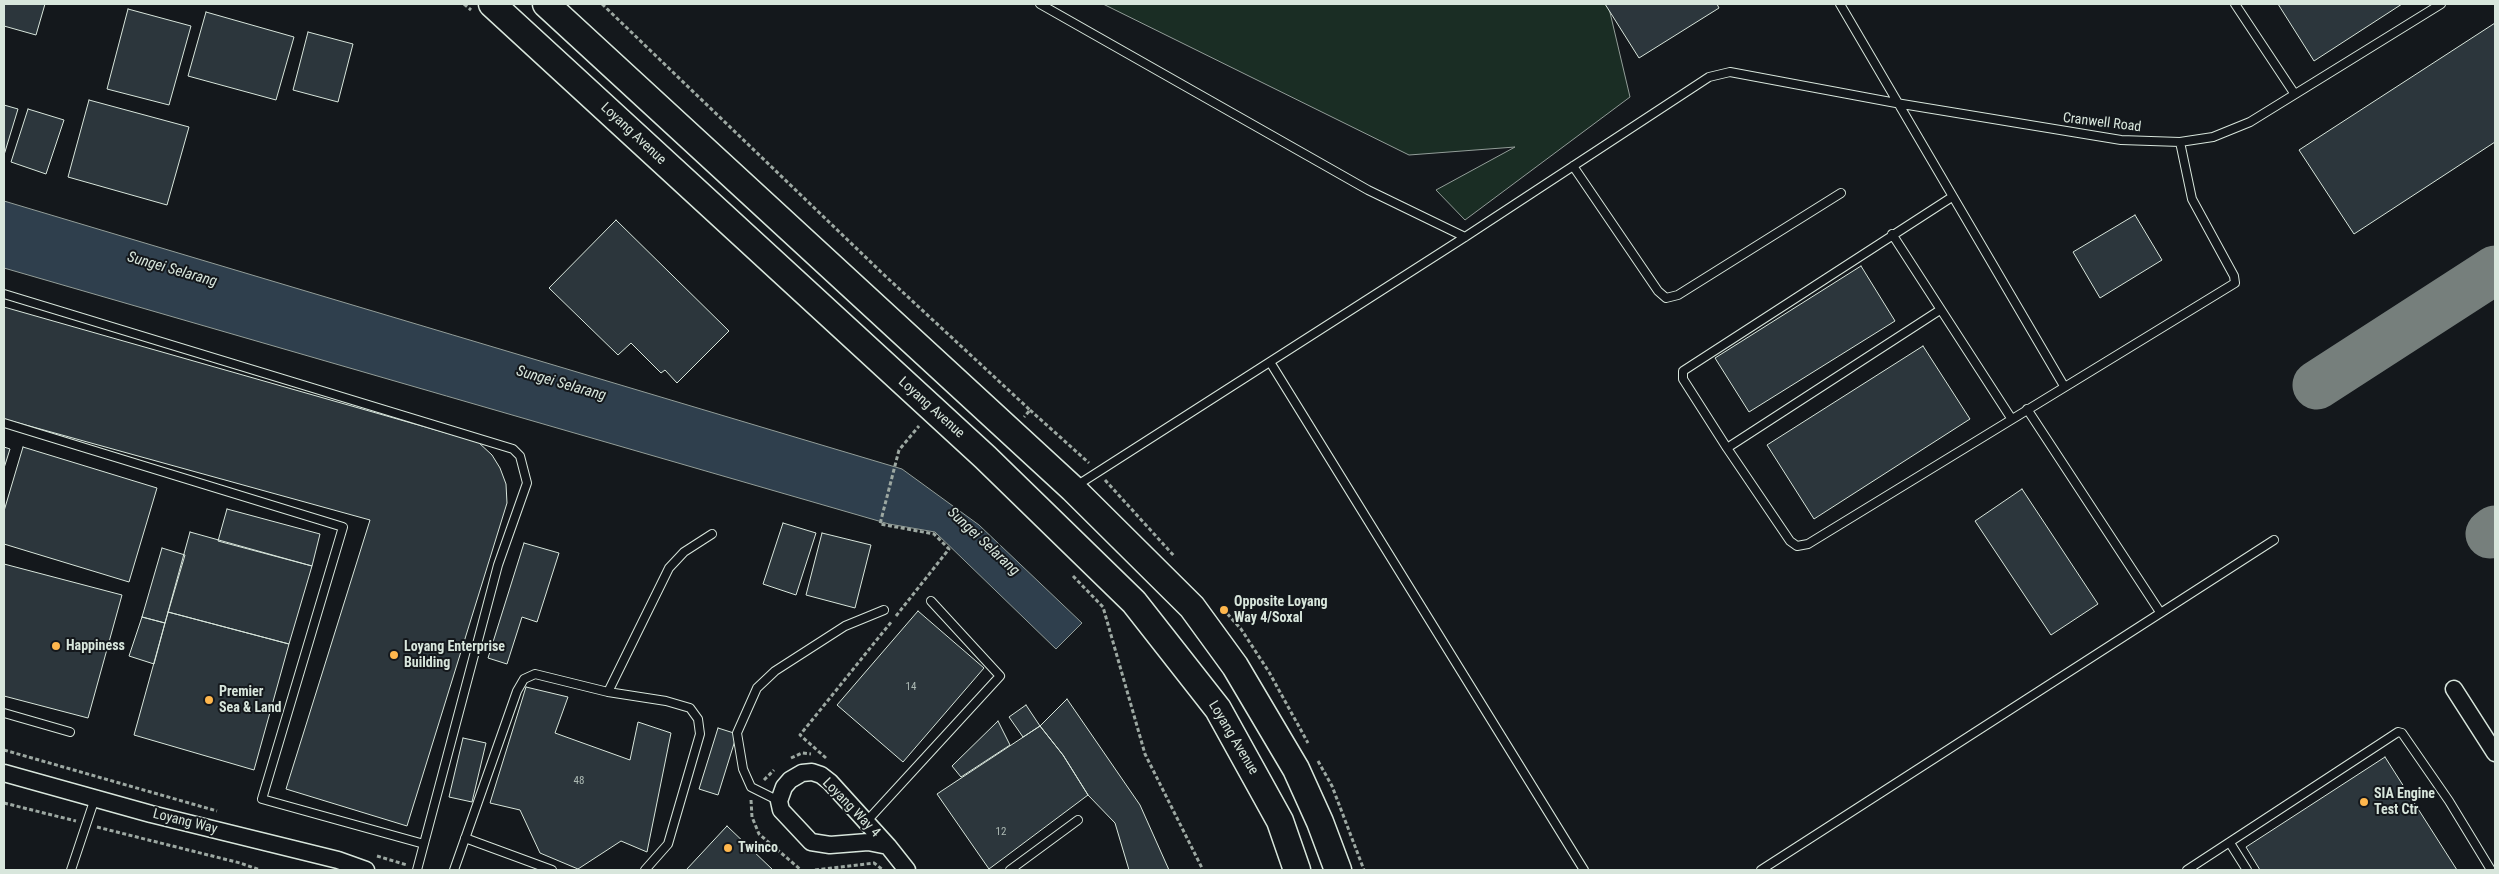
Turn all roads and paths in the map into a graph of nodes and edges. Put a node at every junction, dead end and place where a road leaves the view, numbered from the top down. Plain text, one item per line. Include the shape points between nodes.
1 (492, 4) edge
2 (546, 4) edge
3 (1040, 4) edge
4 (1840, 4) edge
5 (2235, 4) edge
6 (2441, 4) edge
7 (2294, 93) junction
8 (1896, 103) junction
9 (2180, 142) junction
10 (1573, 166) junction
11 (1841, 192) dead end
12 (1952, 197) junction
13 (1892, 234) junction
14 (1466, 237) junction
15 (4, 294) edge
16 (1940, 310) junction
17 (1270, 362) junction
18 (2064, 386) junction
19 (2027, 409) junction
20 (2011, 418) junction
21 (4, 423) edge
22 (1727, 448) junction
23 (896, 460) dead end
24 (1073, 489) junction
25 (712, 534) dead end
26 (2274, 540) dead end
27 (931, 601) dead end
28 (884, 610) dead end
29 (2160, 612) junction
30 (2454, 689) dead end
31 (608, 692) junction
32 (4, 713) edge
33 (70, 732) dead end
34 (4, 750) edge
35 (2495, 753) edge
36 (4, 773) edge
37 (816, 773) junction
38 (95, 798) junction
39 (779, 801) junction
40 (4, 803) edge
41 (218, 811) dead end
42 (1078, 820) dead end
43 (866, 822) junction
44 (86, 824) junction
45 (465, 838) junction
46 (2230, 843) junction
47 (424, 844) junction
48 (888, 846) junction
49 (370, 854) dead end
50 (417, 869) edge
51 (71, 870) edge
52 (260, 870) edge
53 (366, 870) edge
54 (454, 870) edge
55 (552, 870) edge
56 (645, 870) edge
57 (816, 870) edge
58 (883, 870) edge
59 (907, 870) edge
60 (1010, 870) edge
61 (1297, 870) edge
62 (1338, 870) edge
63 (1584, 870) edge
64 (1761, 870) edge
65 (2187, 870) edge
66 (2247, 870) edge
67 (2491, 870) edge

1 - 61 main road, Loyang Avenue via 985,457 1134,602 1218,709 1280,820
2 - 24 main road
3 - 14 lane via 1368,190
4 - 8 lane
5 - 7 lane
6 - 7 lane, Cranwell Road
7 - 9 lane, Cranwell Road via 2250,122 2213,138
8 - 9 lane, Cranwell Road via 2121,140
8 - 10 lane, Cranwell Road via 1730,72 1709,77
8 - 12 lane
9 - 18 lane via 2192,199 2234,276 2234,283
10 - 11 lane via 1658,291 1666,298 1678,295
10 - 14 lane, Cranwell Road
12 - 13 lane
12 - 18 lane
13 - 16 lane
13 - 22 lane via 1683,371 1683,379
14 - 17 lane, Cranwell Road
15 - 47 lane via 513,449 520,456 527,483 498,566
16 - 20 lane
16 - 22 lane
17 - 24 lane, Cranwell Road
17 - 63 lane
18 - 19 lane
19 - 20 lane
19 - 29 lane
20 - 22 lane via 1803,546 1790,541
21 - 47 lane via 342,527 262,799
23 - 37 path via 880,524 934,534 949,549 800,736 828,759
24 - 62 main road via 1192,607 1235,666 1296,769
25 - 31 lane via 684,552 668,568
26 - 29 lane
27 - 43 lane via 1000,676
28 - 39 lane via 845,626 775,671 757,688 737,733 743,769 751,787
29 - 64 lane
30 - 35 street
31 - 45 lane via 535,674 524,679
31 - 56 lane via 690,708 698,719 700,734 668,844
32 - 33 lane
34 - 41 path
36 - 38 street, Loyang Way
37 - 39 street, Loyang Way 4 via 802,774 790,780
37 - 43 street, Loyang Way 4 via 830,782
38 - 44 lane
38 - 53 street, Loyang Way
39 - 48 street, Loyang Way 4 via 786,816 818,845 868,842
40 - 44 path
42 - 60 lane
43 - 48 street, Loyang Way 4
44 - 51 lane
44 - 52 path
45 - 54 lane
45 - 55 lane
46 - 65 lane
46 - 66 lane
46 - 67 lane via 2398,732 2402,733 2449,801
47 - 50 lane
48 - 59 street, Loyang Way 4
49 - 50 path
57 - 58 path via 874,863

